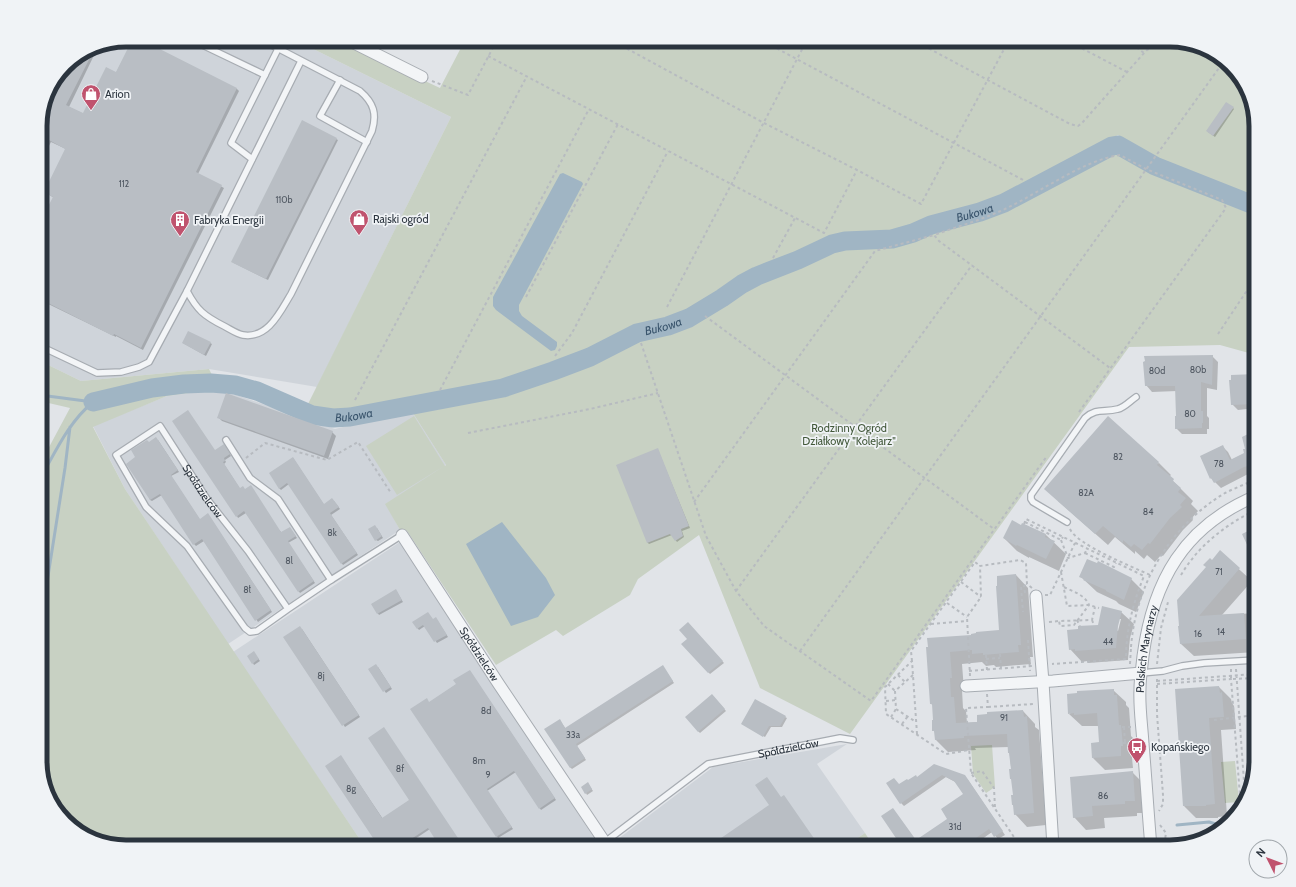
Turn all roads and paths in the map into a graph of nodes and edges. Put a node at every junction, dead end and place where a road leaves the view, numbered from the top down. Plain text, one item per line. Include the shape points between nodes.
1 (207, 47) edge
2 (274, 47) edge
3 (362, 47) edge
4 (492, 47) edge
5 (624, 47) edge
6 (774, 47) edge
7 (804, 47) edge
8 (925, 47) edge
9 (1005, 47) edge
10 (1079, 47) edge
11 (1136, 47) edge
12 (1152, 47) edge
13 (278, 49) junction
14 (1144, 53) junction
15 (488, 56) junction
16 (798, 60) junction
17 (302, 61) junction
18 (1221, 65) edge
19 (1127, 72) junction
20 (265, 75) junction
21 (527, 76) junction
22 (422, 77) dead end
23 (340, 80) junction
24 (987, 80) junction
25 (441, 85) dead end
26 (589, 109) junction
27 (764, 123) junction
28 (618, 124) junction
29 (367, 142) junction
30 (953, 142) junction
31 (668, 151) junction
32 (252, 159) junction
33 (1146, 169) junction
34 (857, 170) junction
35 (1025, 181) dead end
36 (732, 185) junction
37 (795, 218) junction
38 (934, 235) junction
39 (773, 258) dead end
40 (972, 265) junction
41 (1249, 288) edge
42 (187, 291) junction
43 (526, 297) dead end
44 (668, 307) dead end
45 (705, 316) dead end
46 (1040, 317) junction
47 (1218, 334) dead end
48 (641, 343) dead end
49 (47, 349) edge
50 (555, 356) dead end
51 (1110, 368) junction
52 (785, 375) junction
53 (440, 390) dead end
54 (658, 393) junction
55 (1136, 397) dead end
56 (355, 400) dead end
57 (1078, 413) dead end
58 (855, 426) junction
59 (468, 433) dead end
60 (226, 440) dead end
61 (1050, 452) dead end
62 (240, 463) junction
63 (924, 478) junction
64 (391, 493) dead end
65 (1249, 499) edge
66 (694, 502) junction
67 (1249, 514) edge
68 (1068, 522) joint
69 (1046, 528) junction
70 (995, 529) junction
71 (1044, 532) junction
72 (402, 535) joint
73 (1063, 537) junction
74 (1061, 540) junction
75 (1075, 543) junction
76 (1087, 549) junction
77 (1085, 553) junction
78 (1103, 556) junction
79 (1068, 558) junction
80 (1101, 562) junction
81 (1116, 563) junction
82 (980, 566) junction
83 (1180, 569) dead end
84 (1061, 572) junction
85 (1150, 575) dead end
86 (1176, 576) dead end
87 (1179, 578) dead end
88 (331, 580) junction
89 (961, 582) junction
90 (1027, 584) junction
91 (1024, 586) junction
92 (1064, 587) junction
93 (736, 591) junction
94 (1036, 593) junction
95 (1170, 596) dead end
96 (981, 597) junction
97 (946, 602) junction
98 (1089, 605) junction
99 (1095, 607) junction
100 (1099, 608) dead end
101 (288, 610) junction
102 (967, 617) junction
103 (1078, 620) junction
104 (1092, 620) junction
105 (967, 621) junction
106 (931, 624) junction
107 (1094, 625) dead end
108 (1080, 626) dead end
109 (1027, 635) dead end
110 (800, 651) junction
111 (1155, 651) dead end
112 (1000, 654) dead end
113 (986, 655) dead end
114 (1000, 658) junction
115 (986, 659) junction
116 (1249, 660) edge
117 (912, 661) junction
118 (1236, 661) junction
119 (1041, 665) junction
120 (1029, 666) junction
121 (1001, 668) junction
122 (987, 670) junction
123 (969, 671) junction
124 (1141, 673) junction
125 (898, 675) junction
126 (913, 675) junction
127 (1249, 675) edge
128 (1237, 676) junction
129 (905, 682) junction
130 (1037, 682) junction
131 (888, 684) junction
132 (1157, 684) junction
133 (987, 685) junction
134 (968, 686) joint
135 (895, 691) junction
136 (896, 700) junction
137 (886, 701) junction
138 (988, 706) junction
139 (896, 709) junction
140 (908, 716) junction
141 (1249, 716) edge
142 (891, 717) junction
143 (1234, 717) junction
144 (1240, 717) junction
145 (1214, 720) dead end
146 (916, 722) junction
147 (902, 724) junction
148 (1134, 726) dead end
149 (917, 734) junction
150 (1130, 735) dead end
151 (1125, 736) junction
152 (853, 740) dead end
153 (1135, 743) dead end
154 (969, 750) junction
155 (971, 773) junction
156 (1244, 786) edge
157 (1240, 796) edge
158 (996, 810) junction
159 (1158, 814) dead end
160 (1158, 820) dead end
161 (1166, 833) dead end
162 (604, 840) edge
163 (612, 840) edge
164 (1016, 840) edge
165 (1053, 840) edge
166 (1150, 840) edge

1 - 20 lane
2 - 13 lane
3 - 22 street
4 - 15 path
5 - 27 path
6 - 16 path
7 - 16 path
8 - 24 path
9 - 24 path
10 - 19 path
11 - 14 path
12 - 14 path
13 - 17 lane
13 - 20 lane
14 - 19 path
15 - 21 path
15 - 25 path via 468,95
16 - 27 path
16 - 30 path
17 - 23 lane
17 - 32 lane
18 - 33 path
19 - 24 path via 1078,126
20 - 32 lane via 231,144
21 - 26 path
21 - 56 path
23 - 29 lane via 369,98 375,120
23 - 29 lane via 320,116
24 - 30 path
26 - 28 path
26 - 53 path
27 - 34 path
27 - 36 path
28 - 31 path
28 - 43 path
29 - 42 lane via 291,294 268,328 259,333 242,335 200,311
30 - 34 path via 921,204
30 - 35 path
31 - 36 path
31 - 50 path via 572,333
32 - 42 lane
33 - 38 path via 1120,155 1105,158 1009,208
33 - 46 path
33 - 51 path via 1222,200 1226,208
34 - 37 path via 824,233
36 - 37 path
36 - 44 path
37 - 39 path
38 - 40 path
38 - 52 path via 875,251
40 - 46 path
40 - 58 path
41 - 47 path
42 - 49 lane via 149,362 140,367 121,372 97,373
45 - 52 path
46 - 51 path
46 - 63 path
48 - 54 path
51 - 57 path
52 - 58 path
52 - 66 path
54 - 59 path
54 - 66 path
55 - 68 lane via 1119,409 1098,410 1085,418 1031,495 1033,502
58 - 63 path
58 - 93 path
60 - 62 lane
61 - 70 path
62 - 64 path via 265,443 326,460 358,442
62 - 88 lane via 250,478 278,499
63 - 70 path
63 - 110 path
65 - 124 street, Polskich Marynarzy via 1210,522 1175,561 1161,585 1152,610
66 - 93 path via 706,536
67 - 87 path via 1225,528 1200,549
68 - 85 path via 1072,532 1087,544
69 - 71 path
69 - 71 path via 1026,519 1024,523
69 - 73 path
70 - 110 path via 871,701
71 - 74 path
72 - 88 lane, Spółdzielców
72 - 162 street, Spółdzielców
73 - 74 path
73 - 75 path
74 - 79 path
75 - 76 path
75 - 79 path
76 - 77 path
76 - 78 path
77 - 79 path
77 - 80 path
78 - 80 path
78 - 81 path
79 - 84 path
80 - 81 path via 1114,568
81 - 119 path via 1144,576 1130,621 1126,659
82 - 89 path via 975,562
82 - 90 path via 1020,560 1026,563
82 - 96 path
83 - 86 path
84 - 92 path
84 - 94 path via 1050,595
88 - 101 lane, Spółdzielców
89 - 96 path
89 - 97 path
90 - 91 path
90 - 94 path
91 - 91 path via 1026,611 1022,612 1020,587
92 - 98 path via 1082,596
92 - 98 path via 1067,606
93 - 110 path via 764,626
94 - 119 street
95 - 111 path via 1161,628 1156,665
96 - 102 path
97 - 102 path
97 - 106 path
98 - 99 path
98 - 103 path
99 - 100 path
99 - 104 path
101 - 101 lane, Spółdzielców via 248,551 207,499 160,426 116,455 146,507 187,546 245,628 250,632 257,631
102 - 105 path
103 - 103 path via 1059,621 1060,626 1074,625
103 - 104 path
103 - 108 path
104 - 107 path
105 - 106 path
105 - 123 path
106 - 117 path via 911,651
109 - 120 path
112 - 114 path
113 - 115 path
114 - 115 path
114 - 121 path
115 - 122 path
116 - 118 lane
117 - 125 path
117 - 126 path
118 - 124 lane
118 - 128 path
119 - 120 path
119 - 130 street
120 - 121 path
120 - 130 path
121 - 122 path
122 - 123 path
123 - 134 path
124 - 130 street
124 - 166 street, Polskich Marynarzy via 1140,694
125 - 129 path
125 - 131 path
126 - 129 path
126 - 146 path
127 - 128 path
128 - 132 path via 1157,681
128 - 144 path
129 - 135 path
130 - 133 street
130 - 138 path via 1032,704
130 - 165 street
131 - 135 path
131 - 137 path via 885,688
132 - 143 path via 1231,679
132 - 159 path via 1163,804
133 - 134 street
133 - 138 path
135 - 136 path
136 - 137 path
136 - 139 path
137 - 142 path via 886,714
138 - 154 path via 966,708
139 - 140 path
139 - 142 path
140 - 146 path
140 - 147 path
141 - 144 path
142 - 147 path
143 - 144 path
143 - 145 path
143 - 157 path
144 - 156 path
146 - 149 path
147 - 149 path
148 - 151 path via 1123,727
149 - 154 path via 946,754
150 - 151 path
151 - 153 path via 1124,743
152 - 163 lane, Spółdzielców via 840,738 708,764
154 - 155 path
155 - 158 path
155 - 158 path via 982,771 994,788
158 - 164 path
160 - 161 path

